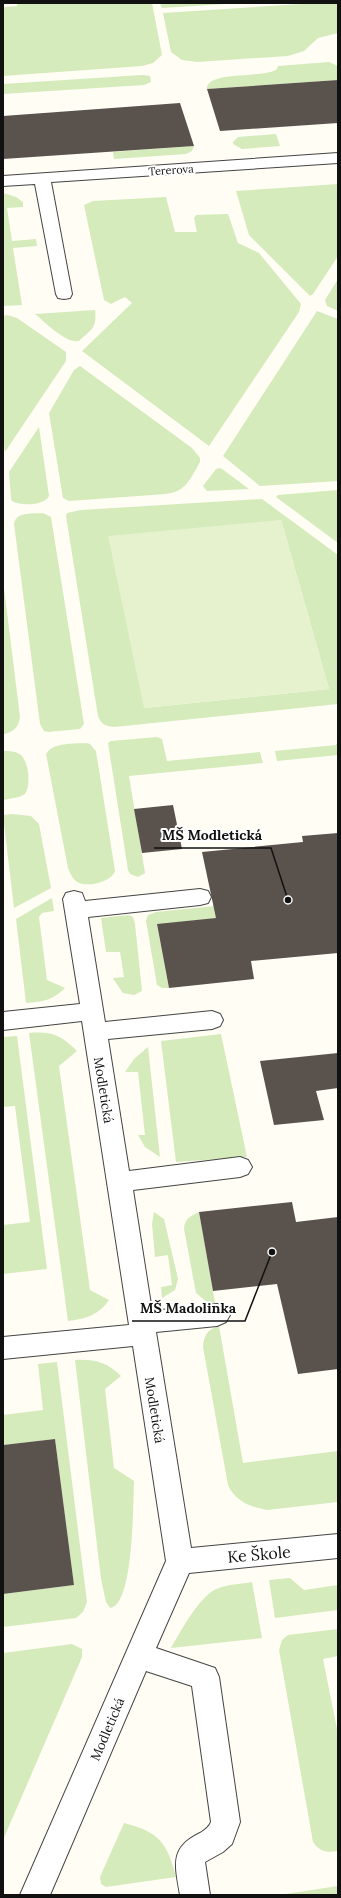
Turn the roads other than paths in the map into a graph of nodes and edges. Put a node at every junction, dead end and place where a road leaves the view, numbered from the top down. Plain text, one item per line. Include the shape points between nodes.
1 (338, 158) edge
2 (42, 179) junction
3 (3, 181) edge
4 (64, 294) dead end
5 (200, 897) dead end
6 (212, 1020) dead end
7 (3, 1021) edge
8 (94, 1022) junction
9 (240, 1167) dead end
10 (119, 1182) junction
11 (217, 1315) dead end
12 (142, 1328) junction
13 (3, 1348) edge
14 (338, 1546) edge
15 (180, 1561) junction
16 (138, 1655) junction
17 (35, 1895) edge
18 (195, 1895) edge

1 - 2 street, Tererova
2 - 3 street, Tererova
2 - 4 street
5 - 8 street, Modletická via 75,905
6 - 8 street
7 - 8 street
8 - 10 street, Modletická
9 - 10 street
10 - 12 street, Modletická
11 - 12 street
12 - 13 street
12 - 15 street, Modletická
14 - 15 street, Ke Škole
15 - 16 street, Modletická
16 - 17 street, Modletická
16 - 18 street via 205,1677 225,1827 220,1836 196,1850 191,1857

